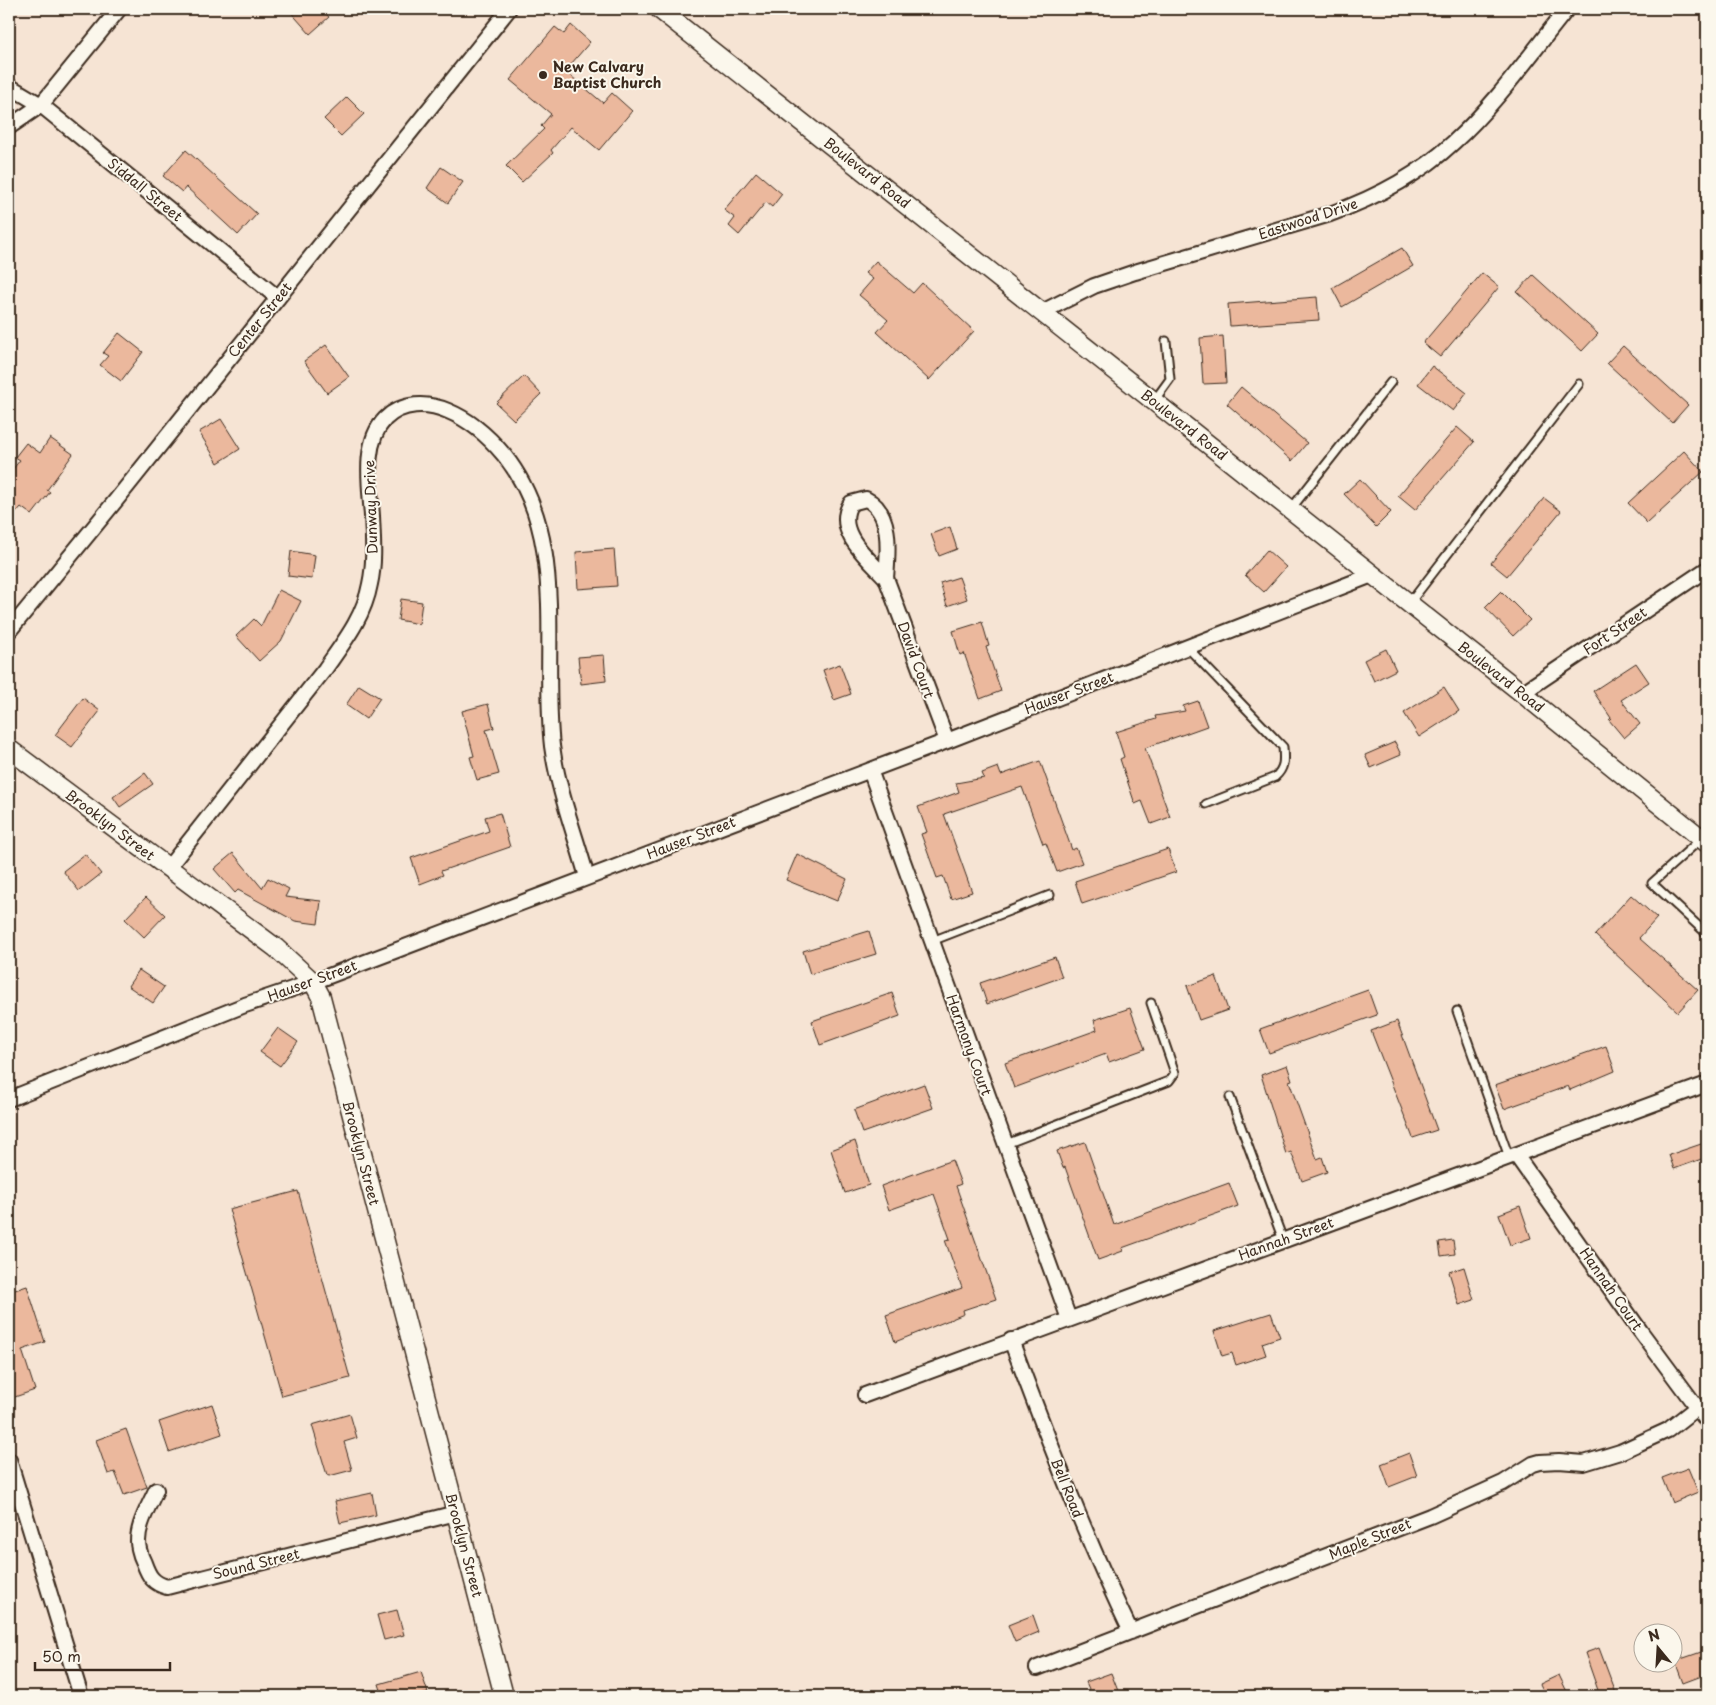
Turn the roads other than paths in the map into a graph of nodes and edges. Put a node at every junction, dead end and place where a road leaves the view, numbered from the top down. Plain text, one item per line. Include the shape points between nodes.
1 (119, 9) edge
2 (509, 9) edge
3 (659, 9) edge
4 (1567, 9) edge
5 (9, 86) edge
6 (41, 105) junction
7 (9, 127) edge
8 (278, 298) junction
9 (1042, 312) junction
10 (1166, 341) dead end
11 (1391, 382) dead end
12 (1579, 384) dead end
13 (1153, 401) junction
14 (1290, 510) junction
15 (1707, 569) edge
16 (1372, 575) junction
17 (886, 578) junction
18 (1409, 604) junction
19 (9, 631) edge
20 (1187, 647) junction
21 (1522, 693) junction
22 (947, 741) junction
23 (9, 749) edge
24 (870, 770) junction
25 (1206, 804) dead end
26 (1704, 841) edge
27 (168, 868) junction
28 (587, 877) junction
29 (1050, 895) dead end
30 (1707, 934) edge
31 (932, 941) junction
32 (313, 982) junction
33 (1151, 1003) dead end
34 (1456, 1011) dead end
35 (1707, 1084) edge
36 (1230, 1097) dead end
37 (9, 1099) edge
38 (1006, 1144) junction
39 (1512, 1156) junction
40 (1283, 1240) junction
41 (1069, 1319) junction
42 (1011, 1340) junction
43 (865, 1395) dead end
44 (1696, 1408) junction
45 (1707, 1421) edge
46 (9, 1460) edge
47 (156, 1490) dead end
48 (456, 1513) junction
49 (1131, 1632) junction
50 (1037, 1668) dead end
51 (81, 1696) edge
52 (504, 1696) edge

1 - 6 street
2 - 8 street, Center Street
3 - 9 street, Boulevard Road
4 - 9 street, Eastwood Drive via 1489,106 1454,142 1415,173 1383,192 1330,214 1094,286
5 - 6 street, Siddall Street
6 - 7 street
6 - 8 street, Siddall Street
8 - 19 street, Center Street
9 - 13 street, Boulevard Road
10 - 13 lane via 1170,380
11 - 14 lane
12 - 18 lane
13 - 14 street, Boulevard Road
14 - 16 street, Boulevard Road
15 - 21 street, Fort Street
16 - 18 street, Boulevard Road
16 - 20 street, Hauser Street
17 - 17 street, David Court via 850,536 845,516 851,502 866,499 878,508 887,541
17 - 22 street, David Court
18 - 21 street, Boulevard Road
20 - 22 street, Hauser Street
20 - 25 lane via 1283,747 1281,771 1275,776
21 - 26 street, Boulevard Road
22 - 24 street, Hauser Street
23 - 27 street, Brooklyn Street
24 - 28 street, Hauser Street
24 - 31 street, Harmony Court
26 - 30 lane via 1652,882
27 - 28 street, Dunway Drive via 348,638 359,618 371,584 373,558 369,454 384,419 401,408 422,404 454,413 482,432 514,468 530,497 542,541 548,585 552,745
27 - 32 street, Brooklyn Street via 276,948
28 - 32 street, Hauser Street
29 - 31 lane
31 - 38 street, Harmony Court
32 - 37 street, Hauser Street via 245,1005
32 - 48 street, Brooklyn Street via 320,997
33 - 38 lane via 1175,1073 1169,1081
34 - 39 lane
35 - 39 street, Hannah Street
36 - 40 lane
38 - 41 street, Harmony Court
39 - 40 street, Hannah Street
39 - 44 street, Hannah Court
40 - 41 street, Hannah Street
41 - 42 street, Hannah Street
42 - 43 street, Hannah Street
42 - 49 street, Bell Road via 1083,1527
44 - 45 street, Hannah Court
44 - 49 street, Maple Street via 1668,1430 1620,1452 1584,1464 1559,1461 1533,1464 1503,1484 1430,1516
46 - 51 street
47 - 48 street, Sound Street via 139,1533 138,1547 149,1577 166,1587
48 - 52 street, Brooklyn Street
49 - 50 street, Maple Street

